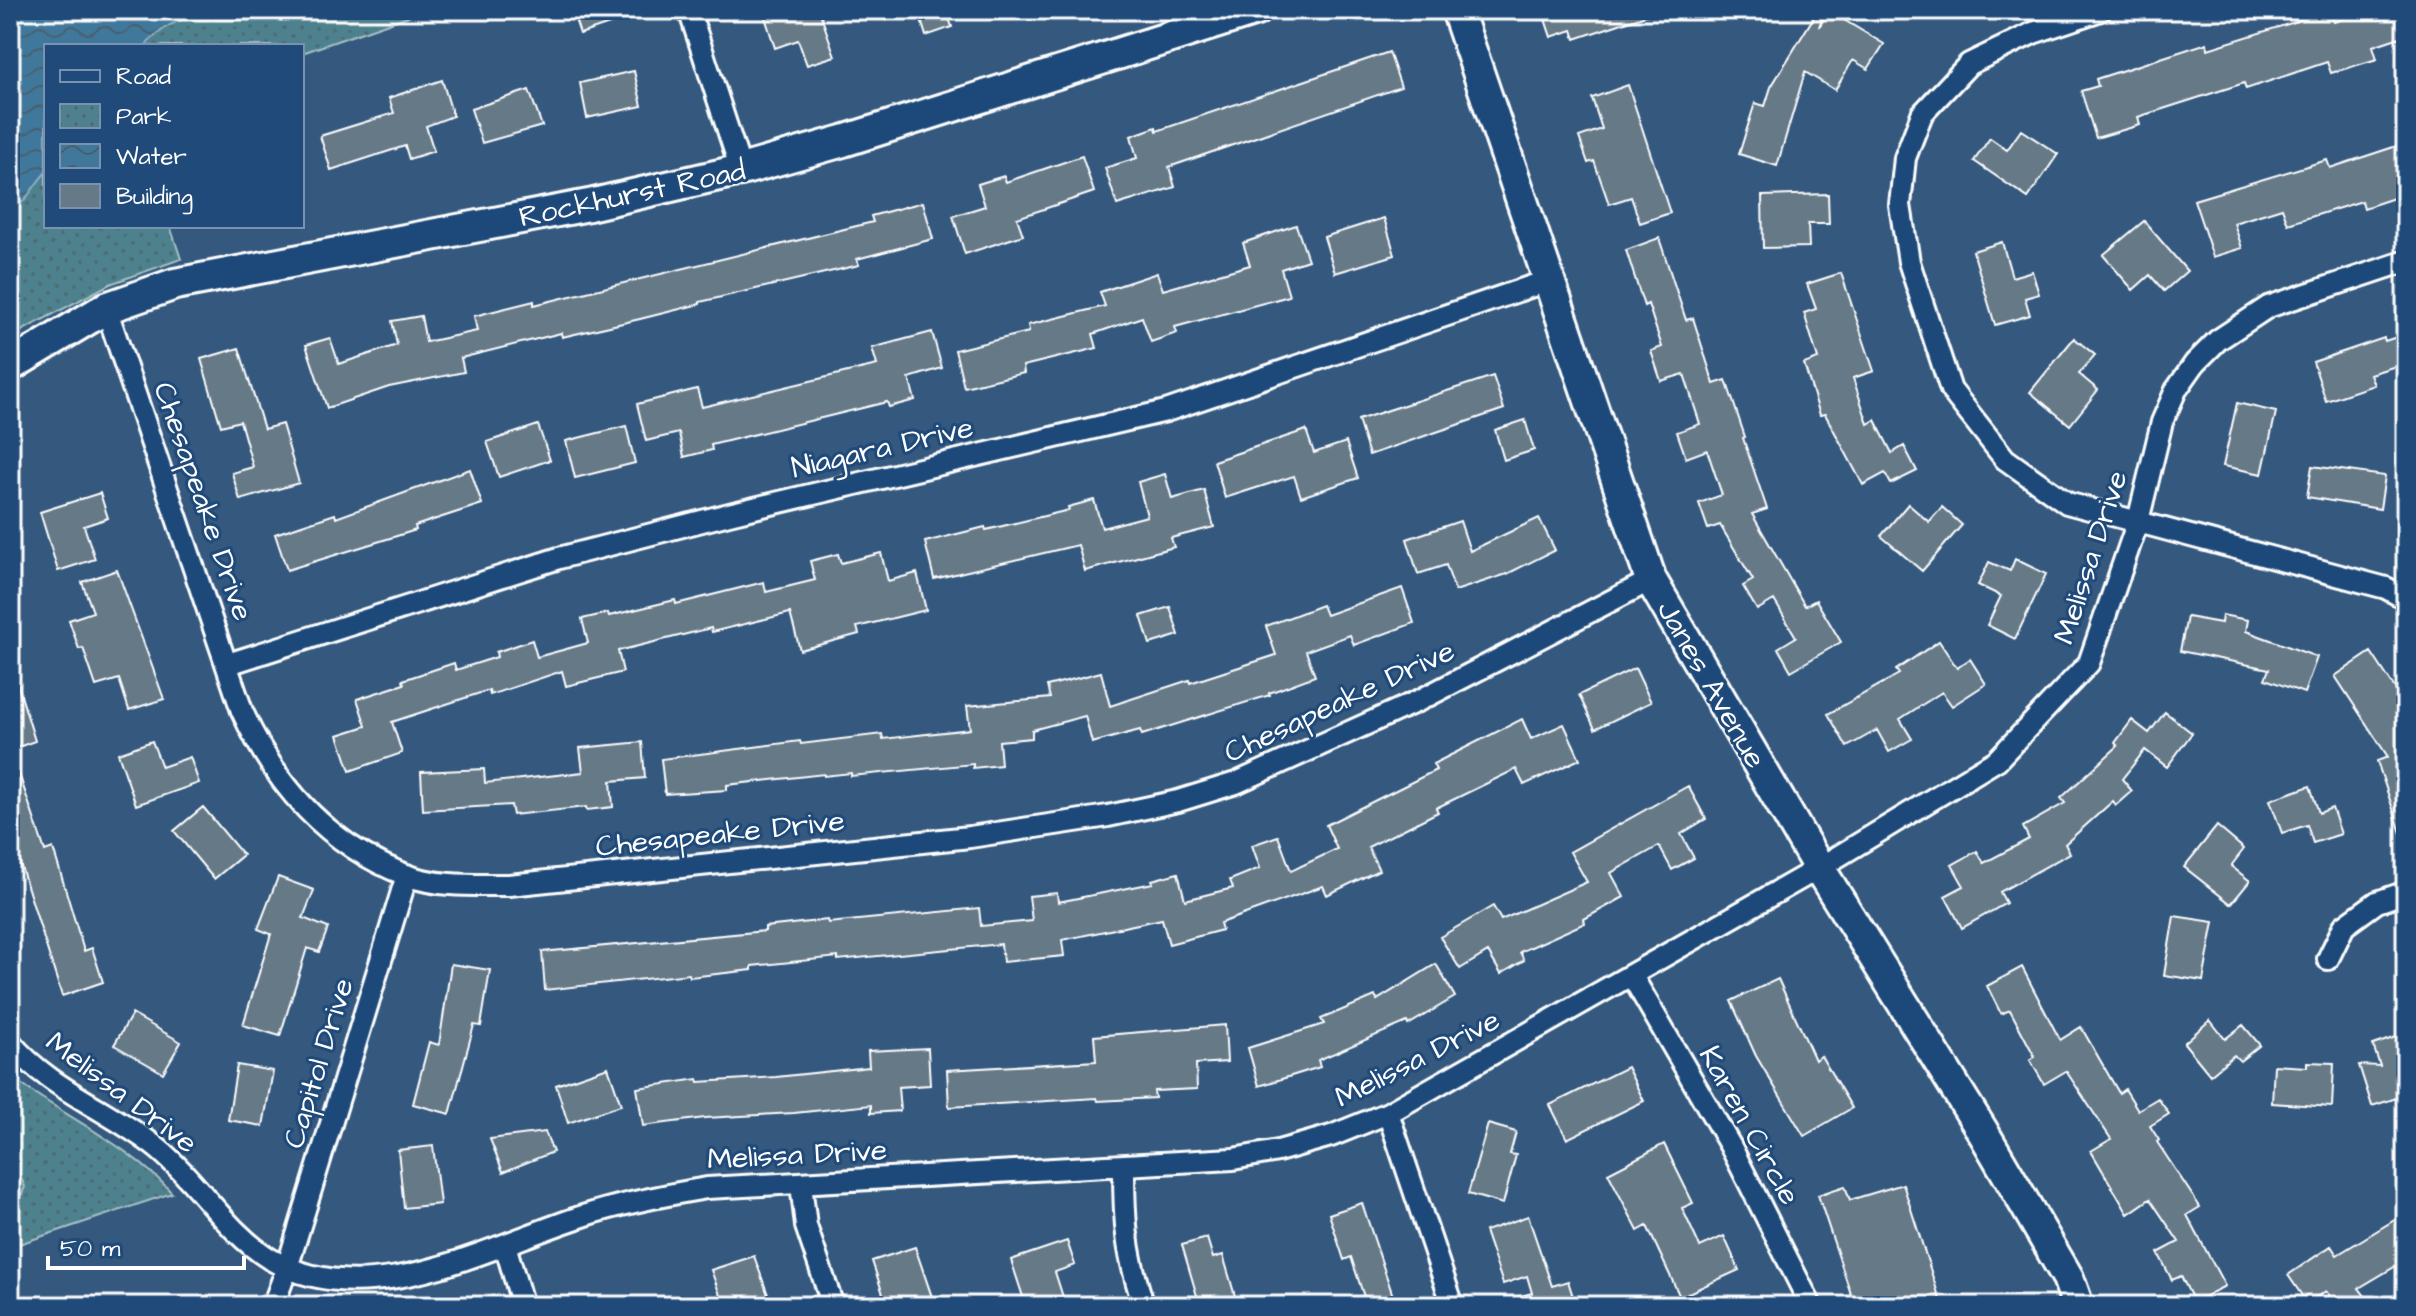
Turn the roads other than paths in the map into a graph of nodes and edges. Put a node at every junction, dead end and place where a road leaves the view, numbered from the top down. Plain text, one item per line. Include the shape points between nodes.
1 (689, 10) edge
2 (1256, 10) edge
3 (1457, 10) edge
4 (2101, 10) edge
5 (741, 170) junction
6 (2406, 261) edge
7 (1547, 281) junction
8 (106, 308) junction
9 (10, 366) edge
10 (2138, 521) junction
11 (1651, 580) junction
12 (2406, 599) edge
13 (228, 664) junction
14 (1819, 868) junction
15 (407, 875) junction
16 (2406, 892) edge
17 (2328, 959) dead end
18 (1632, 976) junction
19 (10, 1042) edge
20 (1388, 1113) junction
21 (1124, 1167) junction
22 (801, 1184) junction
23 (505, 1245) junction
24 (287, 1268) junction
25 (273, 1306) edge
26 (523, 1306) edge
27 (833, 1306) edge
28 (1144, 1306) edge
29 (1453, 1306) edge
30 (1811, 1306) edge
31 (2078, 1306) edge

1 - 5 street
2 - 5 street, Rockhurst Road
3 - 7 street, Janes Avenue
4 - 10 street via 2033,33 1969,64 1922,114 1905,158 1900,205 1909,262 1951,390 2005,459 2067,503
5 - 8 street, Rockhurst Road via 589,205 175,284
6 - 10 street, Melissa Drive via 2268,307 2210,348 2176,390 2162,422
7 - 11 street, Janes Avenue
7 - 13 street, Niagara Drive via 1166,411 559,558
8 - 9 street, Rockhurst Road
8 - 13 street, Chesapeake Drive
10 - 12 street via 2386,588
10 - 14 street, Melissa Drive via 2089,663 1997,760
11 - 14 street, Janes Avenue
11 - 15 street, Chesapeake Drive via 1392,713 1248,778 1178,801 970,837 509,885 466,886
13 - 15 street, Chesapeake Drive via 242,711 283,784 336,835
14 - 18 street, Melissa Drive
14 - 31 street, Janes Avenue via 1983,1132 2068,1278
15 - 24 street, Capitol Drive
16 - 17 street via 2377,902 2344,926
18 - 20 street, Melissa Drive
18 - 30 street, Karen Circle via 1731,1147
19 - 24 street, Melissa Drive via 42,1073 157,1148 248,1243
20 - 21 street, Melissa Drive via 1278,1151
20 - 29 street
21 - 22 street, Melissa Drive
21 - 28 street via 1124,1228
22 - 23 street, Melissa Drive via 707,1188 649,1198
22 - 27 street via 806,1226
23 - 24 street, Melissa Drive via 390,1282 326,1280
23 - 26 street
24 - 25 street, Capitol Drive

